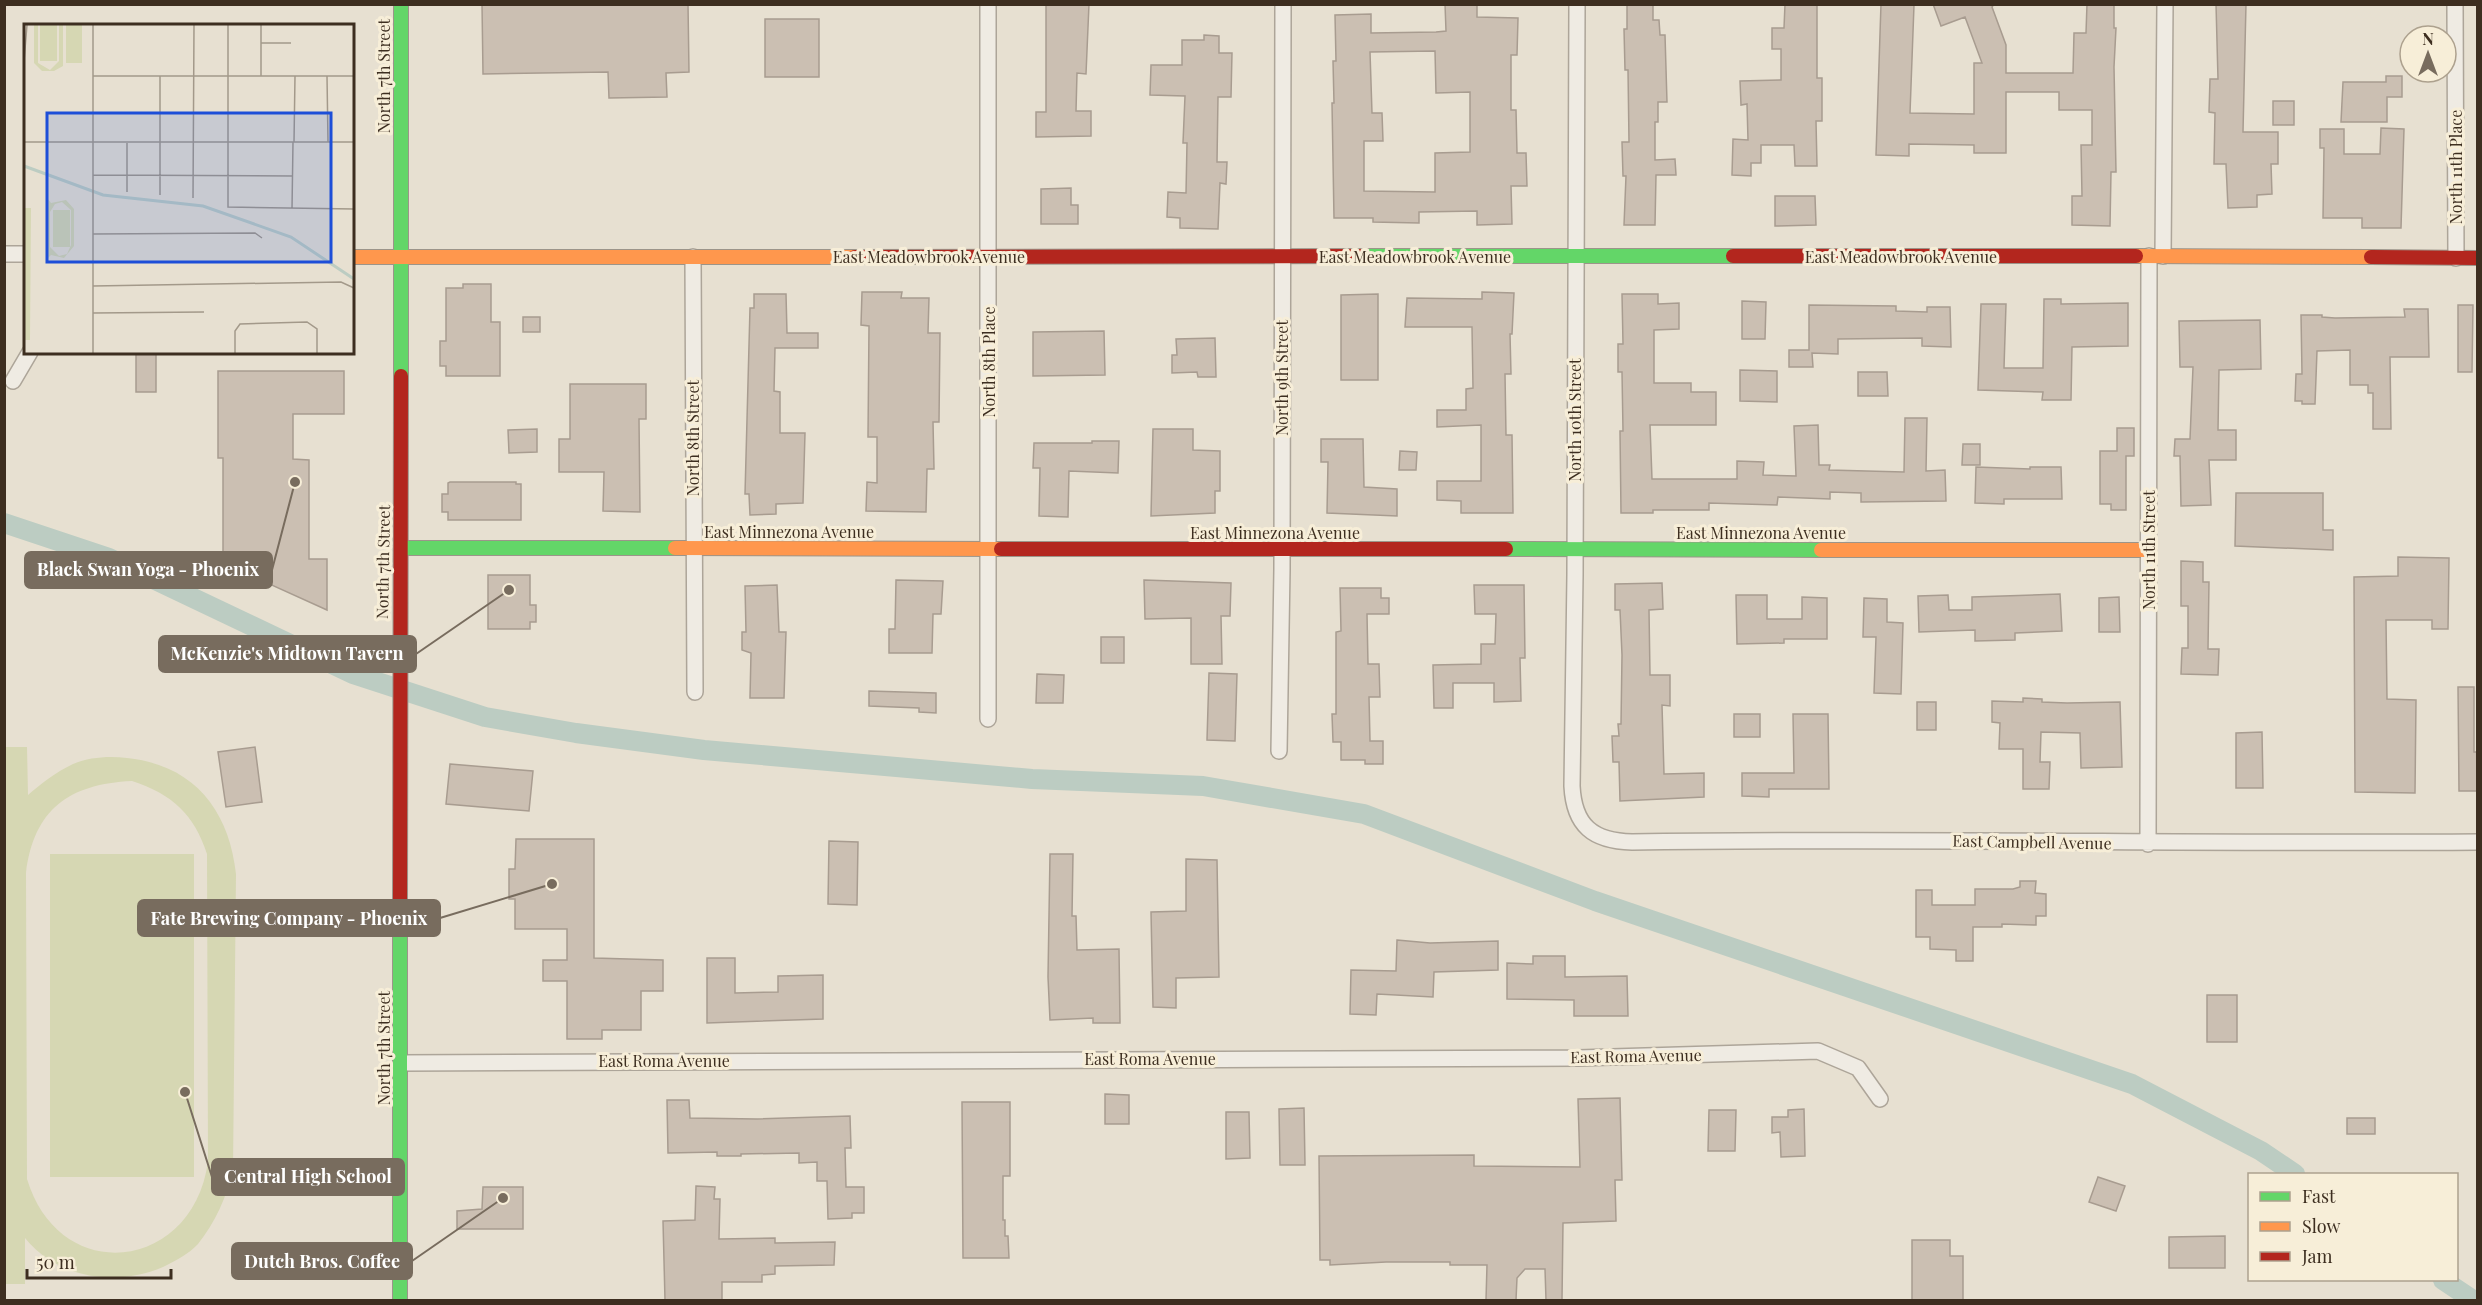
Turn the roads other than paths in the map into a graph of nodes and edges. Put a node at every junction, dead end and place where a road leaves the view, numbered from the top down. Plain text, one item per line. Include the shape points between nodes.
1 (401, 4) edge
2 (988, 4) edge
3 (1283, 4) edge
4 (1577, 4) edge
5 (2165, 4) edge
6 (2455, 4) edge
7 (4, 254) edge
8 (24, 254) edge
9 (2156, 256) junction
10 (354, 257) edge
11 (400, 257) junction
12 (693, 257) junction
13 (989, 257) junction
14 (1282, 257) junction
15 (1576, 257) junction
16 (2456, 258) junction
17 (2478, 258) edge
18 (29, 354) edge
19 (13, 381) dead end
20 (400, 548) junction
21 (693, 549) junction
22 (988, 549) junction
23 (1282, 549) junction
24 (1575, 549) junction
25 (2149, 550) junction
26 (694, 692) dead end
27 (988, 719) dead end
28 (1279, 751) dead end
29 (1590, 831) joint
30 (2478, 842) edge
31 (2148, 844) junction
32 (401, 1063) junction
33 (1880, 1099) dead end
34 (399, 1300) edge

1 - 11 street, North 7th Street
2 - 13 street, North 8th Place
3 - 14 street, North 9th Street
4 - 15 street, North 10th Street
5 - 9 street, North 11th Street
6 - 16 street, North 11th Place
7 - 8 street
9 - 15 street, East Meadowbrook Avenue
9 - 16 street, East Meadowbrook Avenue
9 - 25 street, North 11th Street
10 - 11 street, East Meadowbrook Avenue
11 - 12 street, East Meadowbrook Avenue
11 - 20 street, North 7th Street
12 - 13 street, East Meadowbrook Avenue
12 - 21 street, North 8th Street
13 - 14 street, East Meadowbrook Avenue
13 - 22 street, North 8th Place
14 - 15 street, East Meadowbrook Avenue
14 - 23 street, North 9th Street
15 - 24 street, North 10th Street
16 - 17 street, East Meadowbrook Avenue
18 - 19 street
20 - 21 street, East Minnezona Avenue
20 - 32 street, North 7th Street
21 - 22 street, East Minnezona Avenue
21 - 26 street, North 8th Street
22 - 23 street, East Minnezona Avenue
22 - 27 street, North 8th Place
23 - 24 street, East Minnezona Avenue
23 - 28 street, North 9th Street
24 - 25 street, East Minnezona Avenue
24 - 29 street, North 10th Street via 1572,786 1578,815
25 - 31 street, North 11th Street
29 - 31 street, East Campbell Avenue via 1612,842
30 - 31 street, East Campbell Avenue
32 - 33 street, East Roma Avenue via 1578,1058 1818,1051 1858,1068
32 - 34 street, North 7th Street

